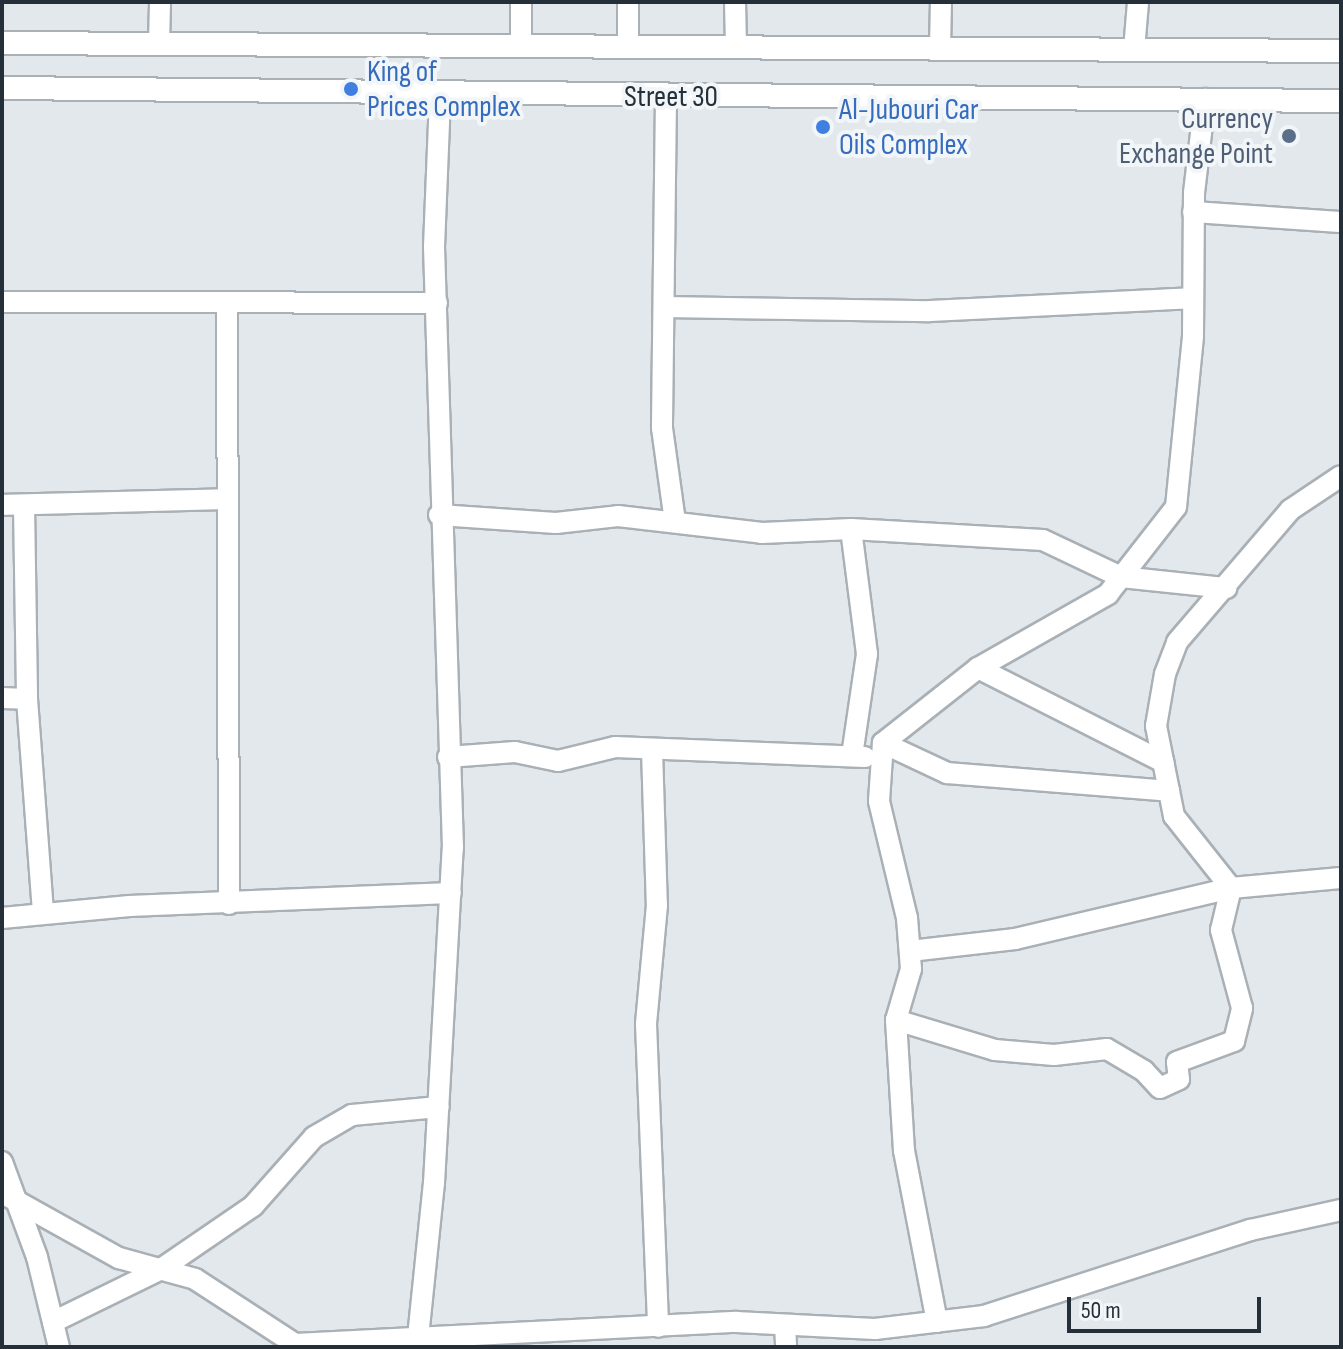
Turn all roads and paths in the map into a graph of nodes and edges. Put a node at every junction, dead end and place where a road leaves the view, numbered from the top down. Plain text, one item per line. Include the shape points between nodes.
1 (160, 2) edge
2 (521, 2) edge
3 (628, 2) edge
4 (735, 2) edge
5 (941, 2) edge
6 (1138, 2) edge
7 (2, 43) edge
8 (159, 44) junction
9 (521, 46) junction
10 (628, 47) junction
11 (736, 47) junction
12 (940, 48) junction
13 (1134, 50) junction
14 (1341, 51) edge
15 (2, 88) edge
16 (440, 95) junction
17 (666, 97) junction
18 (1205, 99) junction
19 (1341, 101) edge
20 (1193, 212) junction
21 (1341, 222) edge
22 (1192, 298) junction
23 (2, 302) edge
24 (227, 302) junction
25 (437, 303) junction
26 (664, 307) junction
27 (1341, 476) edge
28 (226, 499) junction
29 (2, 505) edge
30 (24, 505) junction
31 (439, 515) junction
32 (675, 522) junction
33 (851, 529) junction
34 (1121, 577) junction
35 (1226, 588) junction
36 (978, 668) junction
37 (2, 698) edge
38 (27, 699) junction
39 (652, 750) junction
40 (883, 751) junction
41 (852, 756) junction
42 (448, 757) junction
43 (1163, 762) junction
44 (1169, 791) junction
45 (1341, 878) edge
46 (1231, 888) junction
47 (451, 893) junction
48 (229, 904) junction
49 (43, 913) junction
50 (2, 918) edge
51 (910, 951) junction
52 (896, 1020) junction
53 (439, 1107) junction
54 (2, 1162) edge
55 (9, 1197) edge
56 (1341, 1210) edge
57 (161, 1269) junction
58 (53, 1322) junction
59 (937, 1322) junction
60 (785, 1325) junction
61 (658, 1327) junction
62 (419, 1343) edge
63 (59, 1347) edge
64 (786, 1347) edge

1 - 8 street
2 - 9 street
3 - 10 street
4 - 11 street
5 - 12 street
6 - 13 street
7 - 8 street, Street 30
8 - 9 street, Street 30
9 - 10 street, Street 30
10 - 11 street, Street 30
11 - 12 street, Street 30
12 - 13 street, Street 30
13 - 14 street, Street 30
15 - 16 street, Street 30
16 - 17 street, Street 30
16 - 25 street
17 - 18 street, Street 30
17 - 26 street
18 - 19 street, Street 30
18 - 20 street
20 - 21 street
20 - 22 street
22 - 26 street via 930,311
22 - 34 street via 1176,507
23 - 24 street
24 - 25 street
24 - 28 street
25 - 31 street via 442,402
26 - 32 street via 662,428
27 - 35 street via 1290,510
28 - 30 street
28 - 48 street
29 - 30 street
30 - 38 street
31 - 32 street via 556,523 618,516
31 - 42 street
32 - 33 street via 762,533
33 - 34 street via 1043,540
33 - 41 street via 867,654
34 - 35 street
34 - 36 street via 1108,594
35 - 43 street via 1177,642 1156,726
36 - 40 street
36 - 43 street
37 - 38 street
38 - 49 street
39 - 41 street
39 - 42 street via 615,747 558,761 515,752
39 - 61 street via 657,905 646,1024
40 - 41 street
40 - 44 street via 947,773
40 - 51 street via 879,801
42 - 47 street
43 - 44 street
44 - 46 street via 1174,816
45 - 46 street
46 - 51 street via 1015,939
46 - 52 street via 1221,930 1242,1008 1234,1041 1177,1062 1179,1079 1160,1088 1144,1071 1107,1049 1054,1055 995,1050
47 - 48 street
47 - 53 street
48 - 49 street
49 - 50 street
51 - 52 street via 911,969
52 - 59 street via 904,1151
53 - 57 street via 352,1115 314,1137 253,1206
53 - 62 street
54 - 55 street
55 - 57 street via 119,1258
55 - 58 street
56 - 59 street via 1250,1230 984,1316
57 - 58 street
57 - 62 street via 195,1279 295,1344
58 - 63 street
59 - 60 street via 875,1329
60 - 61 street
60 - 64 street
61 - 62 street

